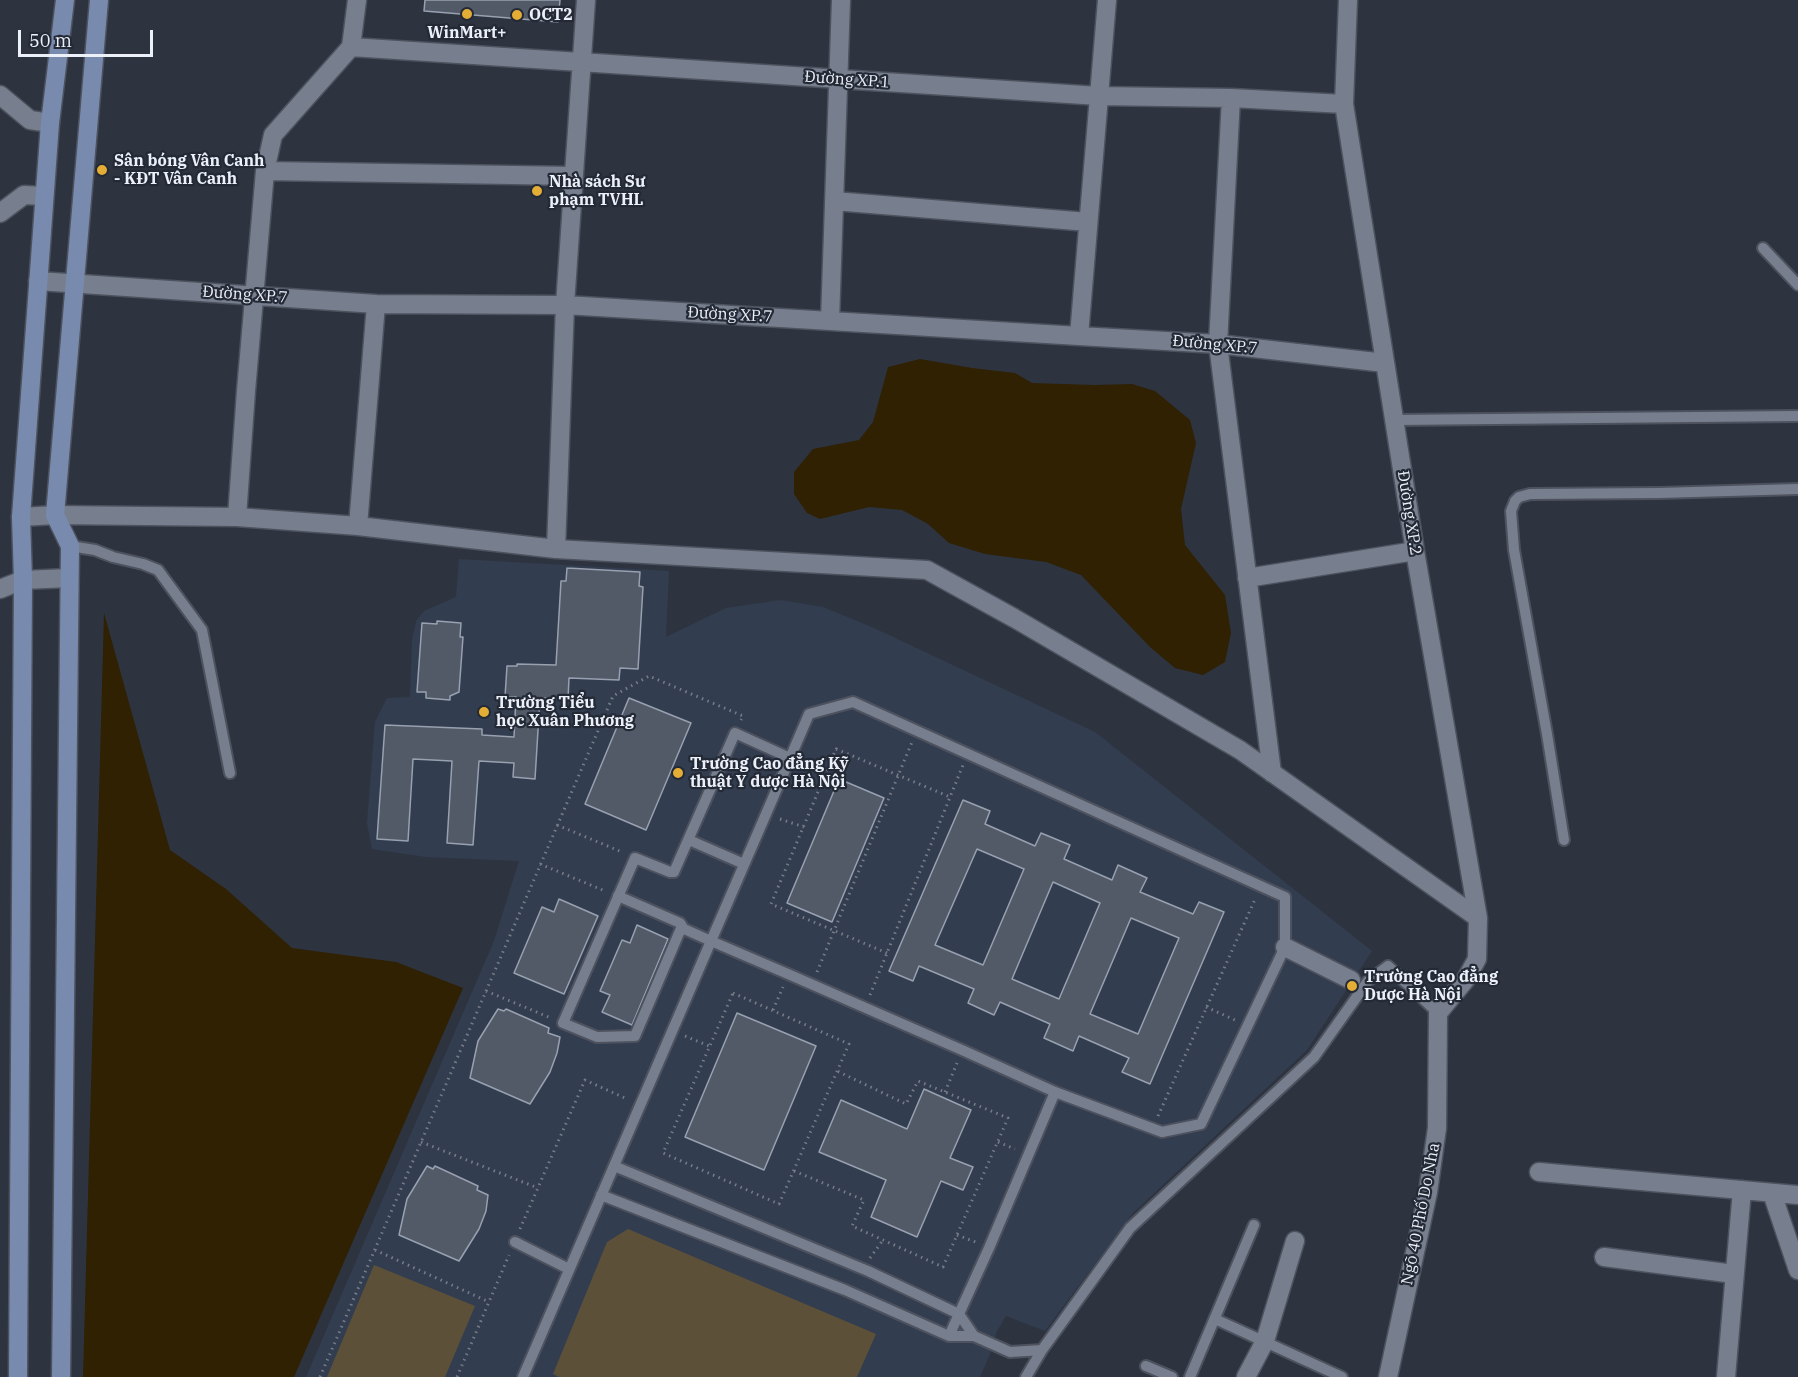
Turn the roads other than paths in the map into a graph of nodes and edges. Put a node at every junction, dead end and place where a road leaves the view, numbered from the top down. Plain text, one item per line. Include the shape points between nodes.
1 (65, 0) edge
2 (99, 0) edge
3 (357, 0) edge
4 (586, 0) edge
5 (841, 0) edge
6 (1107, 0) edge
7 (1348, 0) edge
8 (351, 47) junction
9 (582, 61) junction
10 (837, 80) junction
11 (0, 95) edge
12 (1099, 96) junction
13 (1231, 98) junction
14 (1344, 104) junction
15 (50, 123) junction
16 (265, 171) junction
17 (574, 176) junction
18 (44, 196) junction
19 (834, 201) junction
20 (0, 213) edge
21 (1088, 222) junction
22 (1763, 248) dead end
23 (38, 281) junction
24 (74, 282) junction
25 (1798, 285) edge
26 (254, 295) junction
27 (376, 304) junction
28 (565, 305) junction
29 (830, 321) junction
30 (1079, 336) junction
31 (1218, 344) junction
32 (1385, 363) junction
33 (1798, 416) edge
34 (1394, 420) junction
35 (1798, 489) edge
36 (56, 515) junction
37 (21, 517) junction
38 (237, 517) junction
39 (358, 526) junction
40 (70, 546) junction
41 (556, 549) junction
42 (1415, 552) junction
43 (69, 578) junction
44 (1247, 578) junction
45 (23, 580) junction
46 (0, 589) edge
47 (790, 758) junction
48 (230, 773) dead end
49 (1272, 773) junction
50 (689, 840) junction
51 (1564, 840) dead end
52 (744, 864) junction
53 (618, 896) junction
54 (1478, 918) junction
55 (682, 928) junction
56 (711, 941) junction
57 (1286, 947) junction
58 (1358, 984) junction
59 (1438, 1013) junction
60 (1055, 1092) junction
61 (614, 1166) junction
62 (1539, 1172) dead end
63 (1742, 1190) junction
64 (1772, 1193) junction
65 (1798, 1195) edge
66 (601, 1196) junction
67 (1254, 1225) dead end
68 (1295, 1241) dead end
69 (515, 1242) road end
70 (1604, 1257) dead end
71 (569, 1269) junction
72 (1798, 1270) edge
73 (1734, 1274) junction
74 (958, 1314) junction
75 (1215, 1319) junction
76 (949, 1336) junction
77 (974, 1336) junction
78 (1265, 1341) junction
79 (1042, 1350) junction
80 (1146, 1366) dead end
81 (18, 1377) edge
82 (61, 1377) edge
83 (523, 1377) edge
84 (1026, 1377) edge
85 (1172, 1377) edge
86 (1190, 1377) edge
87 (1246, 1377) edge
88 (1342, 1377) edge
89 (1388, 1377) edge
90 (1725, 1377) edge

1 - 15 street
2 - 24 street
3 - 8 street
4 - 9 street
5 - 10 street
6 - 12 street
7 - 14 street, Đường XP.2
8 - 9 street, Đường XP.1
8 - 16 street via 273,135
9 - 10 street, Đường XP.1
9 - 17 street
10 - 12 street, Đường XP.1
10 - 19 street
11 - 15 street via 30,120
12 - 13 street, Đường XP.1
12 - 21 street
13 - 14 street, Đường XP.1
13 - 31 street
14 - 32 street, Đường XP.2
15 - 18 street
16 - 17 street
16 - 26 street
17 - 28 street
18 - 20 street via 24,195
18 - 23 street
19 - 21 street
19 - 29 street
21 - 30 street
22 - 25 lane
23 - 24 street, Đường XP.7
23 - 37 street
24 - 26 street, Đường XP.7
24 - 36 street
26 - 27 street, Đường XP.7
26 - 38 street
27 - 28 street, Đường XP.7
27 - 39 street
28 - 29 street, Đường XP.7
28 - 41 street
29 - 30 street, Đường XP.7
30 - 31 street, Đường XP.7
31 - 32 street, Đường XP.7
31 - 44 street
32 - 34 street, Đường XP.2
33 - 34 lane
34 - 42 street, Đường XP.2
35 - 51 lane via 1530,494 1515,501 1511,511 1514,550
36 - 37 street
36 - 38 street
36 - 40 street
37 - 45 street
38 - 39 street
39 - 41 street
40 - 43 street
40 - 48 lane via 158,570 202,630
41 - 49 street via 927,570 1240,750
42 - 44 street
42 - 54 street, Đường XP.2
43 - 45 street
43 - 82 street
44 - 49 street
45 - 46 street
45 - 81 street
47 - 50 lane via 735,733
47 - 52 lane
47 - 57 lane via 809,714 853,702 1285,897
49 - 54 street
50 - 52 lane
50 - 53 lane via 674,872 635,858
52 - 56 lane
53 - 55 lane via 680,923
53 - 55 lane via 563,1023 597,1037 635,1036
54 - 59 street, Đường XP.2 via 1477,959
55 - 56 lane
56 - 60 lane
56 - 61 lane
57 - 58 street
57 - 60 lane via 1201,1124 1162,1132
58 - 59 lane via 1388,966
58 - 79 lane via 1314,1057 1130,1228
59 - 89 street, Ngõ 40 Phố Do Nha via 1433,1160
60 - 74 lane
61 - 66 lane
61 - 74 lane via 861,1269
62 - 63 street
63 - 64 street
63 - 73 street
64 - 65 street
64 - 72 street
66 - 71 lane
66 - 76 lane via 845,1290
67 - 75 lane
68 - 78 street
69 - 71 lane
70 - 73 street
71 - 83 lane
73 - 90 street
74 - 76 lane
74 - 77 lane
75 - 78 lane
75 - 86 lane
76 - 77 lane
77 - 79 lane via 1010,1352
78 - 87 street
78 - 88 lane
79 - 84 lane
80 - 85 lane

